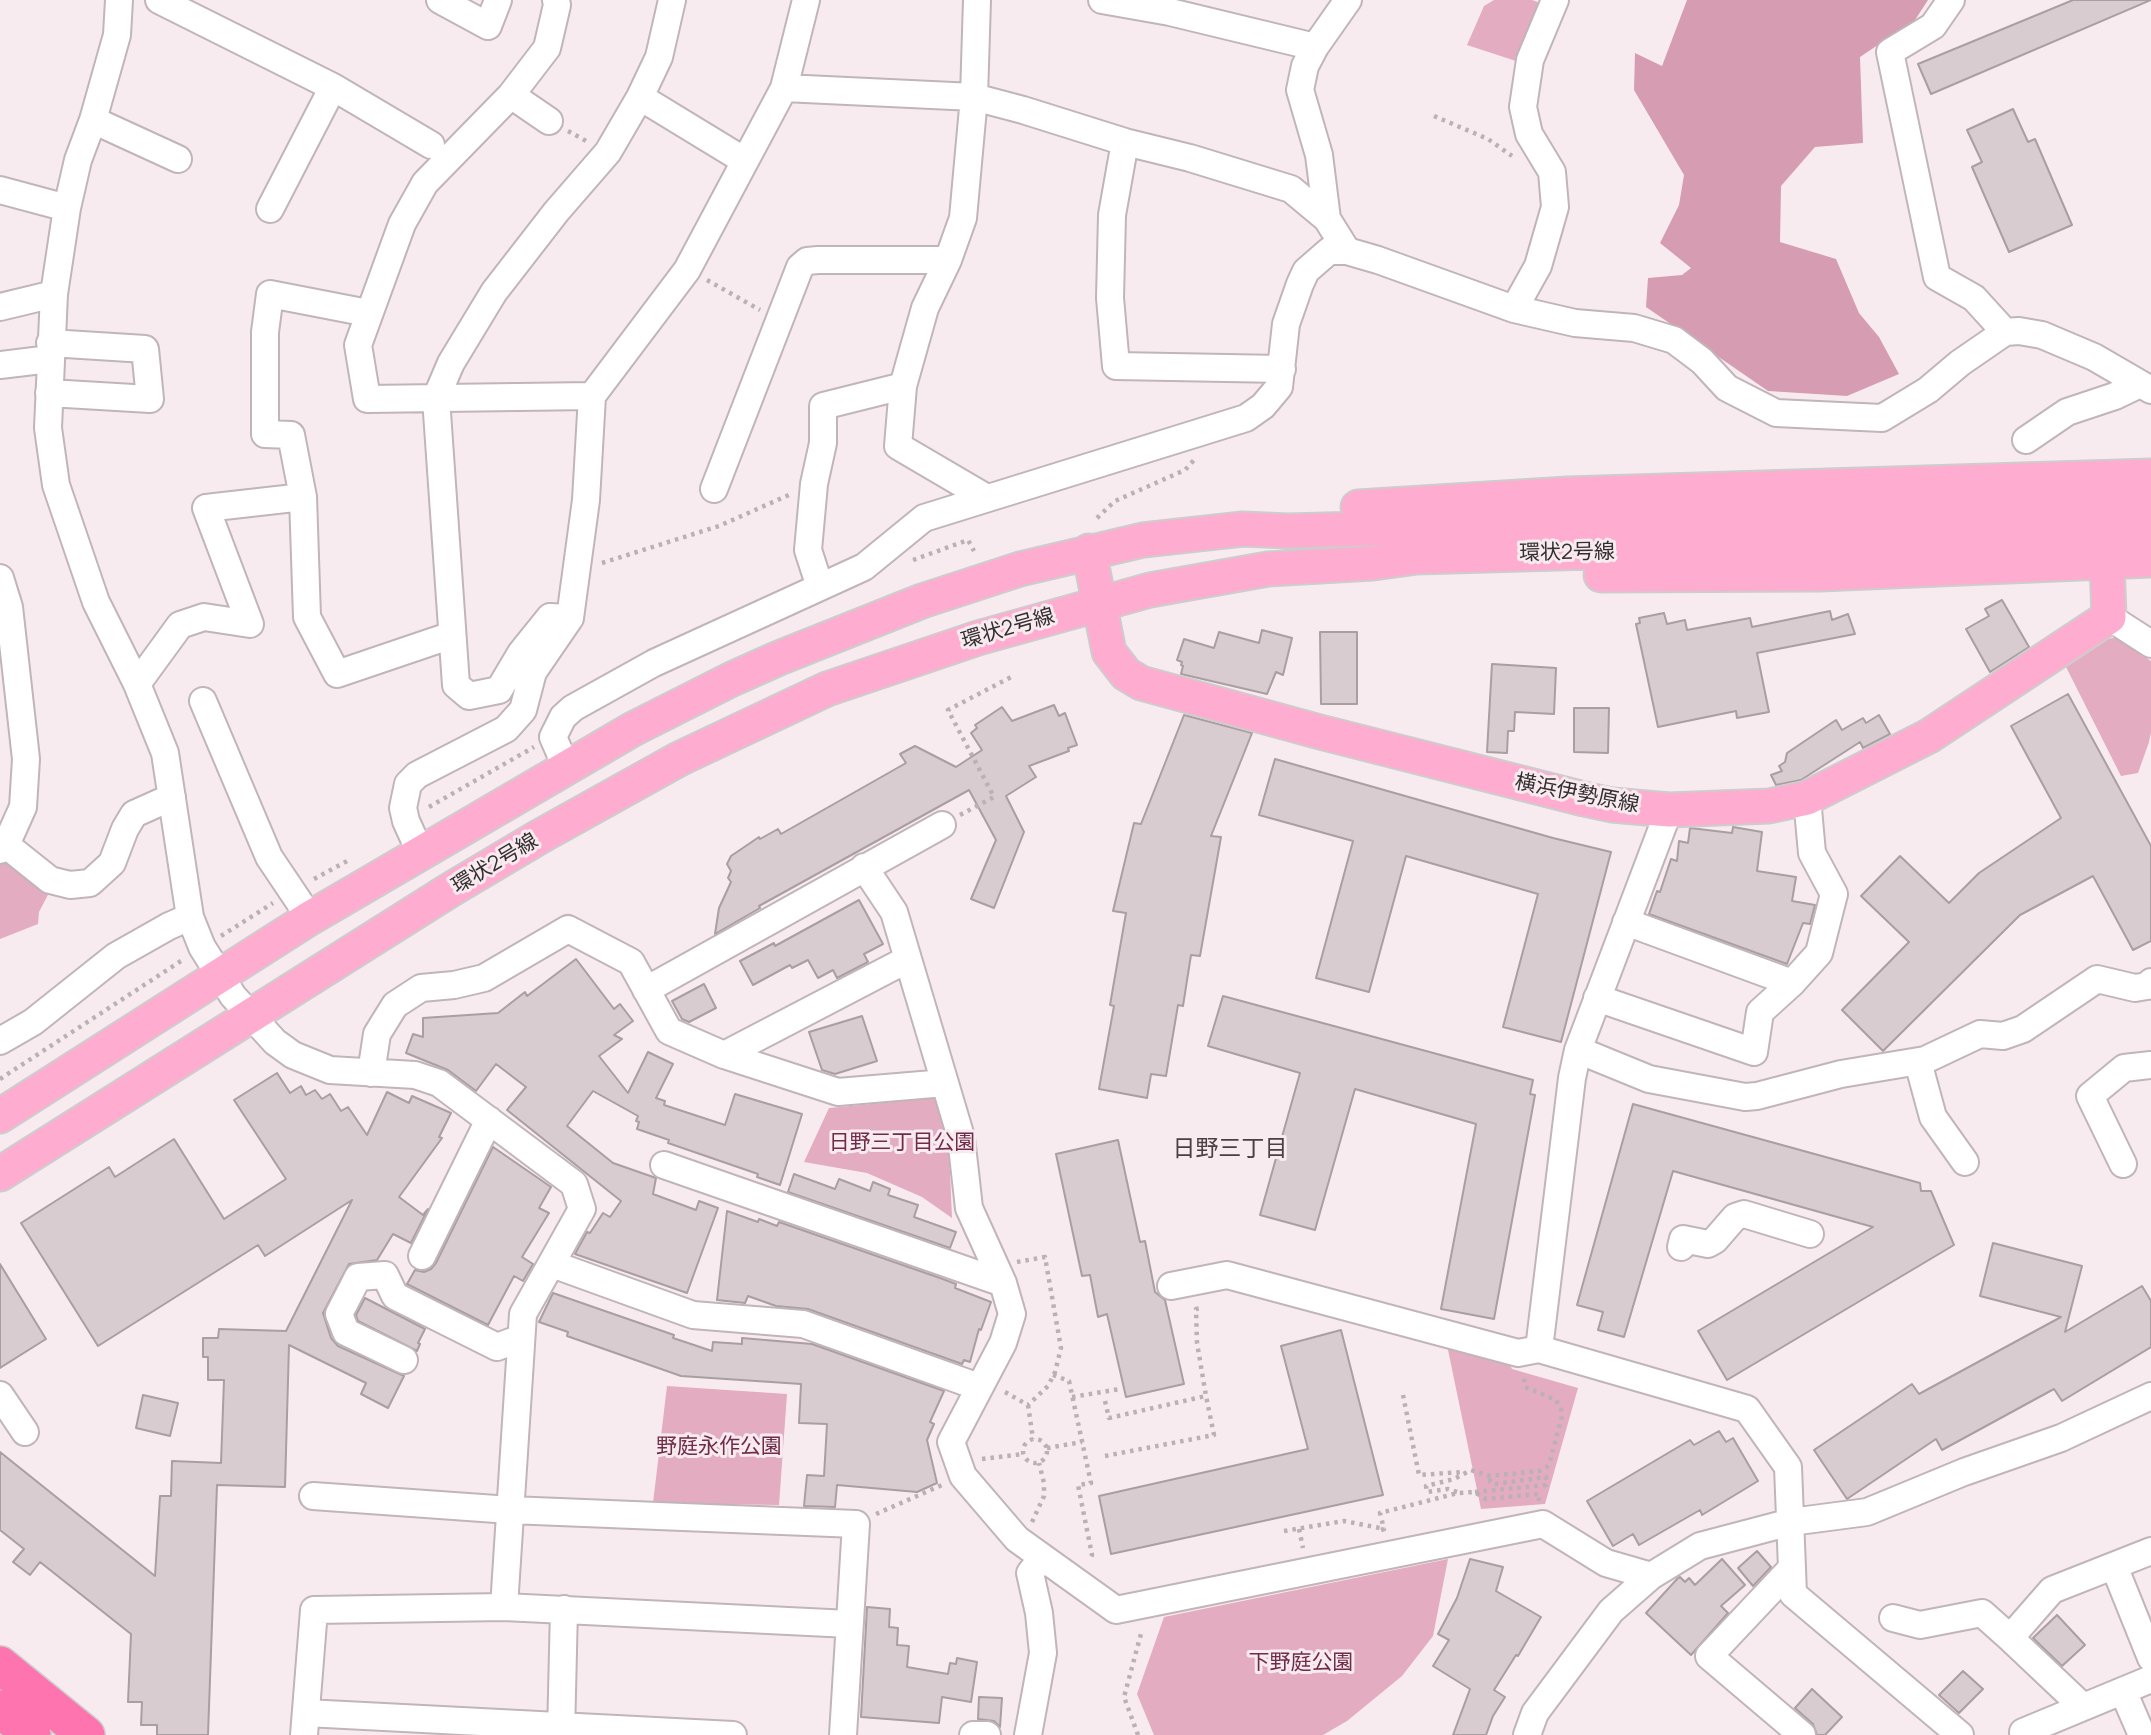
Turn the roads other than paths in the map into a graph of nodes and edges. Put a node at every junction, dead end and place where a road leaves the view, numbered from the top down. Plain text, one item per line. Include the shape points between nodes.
1 (119, 0) edge
2 (159, 0) edge
3 (440, 0) edge
4 (498, 0) edge
5 (556, 0) edge
6 (672, 0) edge
7 (806, 0) edge
8 (977, 0) edge
9 (1101, 0) edge
10 (1348, 0) edge
11 (1555, 0) edge
12 (1951, 0) edge
13 (1315, 47) junction
14 (333, 87) junction
15 (784, 88) junction
16 (511, 95) junction
17 (640, 97) junction
18 (974, 97) junction
19 (93, 120) junction
20 (554, 123) road end
21 (1125, 142) junction
22 (431, 145) dead end
23 (178, 159) dead end
24 (745, 161) junction
25 (0, 190) edge
26 (67, 208) junction
27 (270, 209) dead end
28 (1327, 219) junction
29 (1347, 251) junction
30 (948, 260) junction
31 (54, 294) junction
32 (0, 307) edge
33 (1514, 309) junction
34 (368, 313) junction
35 (2005, 332) junction
36 (50, 351) junction
37 (0, 365) edge
38 (1282, 369) junction
39 (903, 386) junction
40 (2145, 387) edge
41 (49, 393) junction
42 (592, 396) junction
43 (436, 398) junction
44 (2026, 440) dead end
45 (2151, 476) edge
46 (714, 489) dead end
47 (303, 497) junction
48 (985, 497) junction
49 (2151, 505) edge
50 (1243, 529) junction
51 (1731, 533) junction
52 (2151, 536) edge
53 (1089, 551) junction
54 (2151, 561) edge
55 (2107, 562) junction
56 (1373, 564) junction
57 (0, 578) edge
58 (820, 587) junction
59 (1100, 602) junction
60 (2109, 617) junction
61 (570, 618) junction
62 (452, 635) junction
63 (2151, 644) edge
64 (8, 684) edge
65 (137, 684) junction
66 (203, 701) dead end
67 (566, 767) junction
68 (172, 797) junction
69 (1807, 798) junction
70 (1669, 810) junction
71 (942, 825) road end
72 (3, 847) edge
73 (420, 852) junction
74 (864, 867) junction
75 (190, 917) junction
76 (310, 918) junction
77 (1626, 922) junction
78 (908, 959) junction
79 (219, 975) junction
80 (2151, 982) edge
81 (1792, 983) junction
82 (646, 990) junction
83 (1597, 998) junction
84 (250, 1016) junction
85 (0, 1041) edge
86 (1578, 1050) junction
87 (724, 1055) junction
88 (1918, 1062) junction
89 (2151, 1065) edge
90 (371, 1073) junction
91 (945, 1083) junction
92 (0, 1115) edge
93 (489, 1120) junction
94 (1965, 1162) dead end
95 (2123, 1164) dead end
96 (664, 1165) dead end
97 (0, 1174) edge
98 (1810, 1234) dead end
99 (1681, 1247) dead end
100 (422, 1256) dead end
101 (552, 1265) junction
102 (999, 1274) junction
103 (1171, 1286) dead end
104 (521, 1338) junction
105 (1534, 1350) junction
106 (404, 1360) dead end
107 (979, 1387) junction
108 (0, 1395) edge
109 (2151, 1396) edge
110 (25, 1432) dead end
111 (313, 1496) dead end
112 (510, 1510) junction
113 (1791, 1522) junction
114 (2151, 1551) edge
115 (1042, 1558) junction
116 (2113, 1566) junction
117 (1790, 1570) junction
118 (1651, 1576) junction
119 (504, 1607) junction
120 (564, 1609) junction
121 (1893, 1618) dead end
122 (849, 1624) junction
123 (2010, 1638) junction
124 (2151, 1658) edge
125 (0, 1665) edge
126 (2151, 1679) edge
127 (2123, 1691) junction
128 (2083, 1707) junction
129 (0, 1709) edge
130 (305, 1724) edge
131 (561, 1731) edge
132 (2023, 1732) dead end
133 (32, 1735) edge
134 (86, 1735) edge
135 (733, 1735) edge
136 (843, 1735) edge
137 (974, 1735) edge
138 (987, 1735) edge
139 (1028, 1735) edge
140 (1527, 1735) edge
141 (1802, 1735) edge
142 (1960, 1735) edge
143 (2142, 1735) edge

1 - 19 street via 117,35
2 - 14 street
3 - 4 street via 488,26
5 - 16 street via 547,48
6 - 17 street via 659,57
7 - 15 street
8 - 18 street
9 - 13 street
10 - 13 street
11 - 33 street via 1530,60 1522,107 1529,134 1552,172 1555,207 1538,266
12 - 35 street via 1933,26 1890,52 1937,278 1974,298
13 - 28 street via 1300,90 1319,155
14 - 22 street
14 - 27 street
15 - 18 street
15 - 24 street
16 - 20 street
16 - 34 street via 425,183 402,224
17 - 24 street
17 - 43 street via 608,152 494,292 451,363
18 - 21 street
18 - 30 street via 963,218
19 - 23 street
19 - 26 street
21 - 28 street via 1291,189
21 - 38 street via 1112,215 1110,298 1116,366
24 - 42 street via 687,270
25 - 26 street
26 - 31 street
28 - 29 street
29 - 33 street
29 - 38 street via 1329,251 1306,271 1286,324
30 - 39 street via 925,308
30 - 46 street via 807,261 800,267
31 - 32 street
31 - 36 street
33 - 35 street via 1575,323 1634,328 1674,340 1727,388 1763,407 1776,413 1825,416 1882,418
34 - 43 street via 358,345 367,399
34 - 47 street via 270,294 265,332 265,434 291,435
35 - 40 street via 2042,335 2094,357
36 - 37 street
36 - 41 street
36 - 41 street via 145,349 150,399
38 - 48 street via 1279,387 1246,418
39 - 48 street via 898,446
39 - 58 street via 823,406 823,443 808,550
40 - 44 street via 2067,412
41 - 65 street via 48,428 56,485 96,603
42 - 43 street
42 - 61 street via 586,500
43 - 62 street
45 - 50 main road via 1567,494 1286,513
47 - 62 street via 307,617 337,674
47 - 65 street via 206,508 250,624 204,617 180,625
48 - 58 street via 925,517 864,567
49 - 51 main road, 環状2号線
50 - 51 main road, 環状2号線
50 - 53 main road, 環状2号線
51 - 52 main road, 環状2号線
51 - 56 main road, 環状2号線
53 - 59 main road, 横浜伊勢原線
53 - 67 main road, 環状2号線 via 972,583 779,657
54 - 55 main road
55 - 56 main road via 1821,574 1583,575 1418,574
55 - 60 main road
56 - 59 main road, 環状2号線 via 1222,575
57 - 64 street via 9,607
58 - 67 street via 654,663 573,708 553,737
59 - 70 main road, 横浜伊勢原線 via 1109,652 1126,674 1141,683 1584,799
59 - 84 main road, 環状2号線 via 840,684 727,735 539,837
60 - 63 street
60 - 69 main road, 横浜伊勢原線 via 1928,736
61 - 62 street via 550,617 499,690 469,696 456,685
61 - 73 street via 533,672 523,710 506,729 416,775 408,785 403,808
64 - 72 street via 26,759 23,807
65 - 68 street via 165,754
66 - 76 street via 270,857
67 - 73 main road, 環状2号線
68 - 72 street via 134,814 112,863 90,883 69,885 50,880
68 - 75 street
69 - 70 main road, 横浜伊勢原線 via 1769,806
69 - 81 street via 1812,853 1834,894 1819,953
70 - 77 street
71 - 74 street
73 - 76 main road, 環状2号線
74 - 78 street via 894,912
74 - 82 street
75 - 79 street
75 - 85 street via 116,956 33,1022
76 - 79 main road, 環状2号線
77 - 81 street
77 - 83 street
78 - 87 street
78 - 91 street
79 - 84 street
79 - 92 main road, 環状2号線
80 - 88 street via 2135,988 2097,979 2023,1029 2003,1035 1980,1034
81 - 83 street via 1760,1012 1754,1052
82 - 87 street via 669,1031
82 - 90 street via 631,962 568,929 484,978 421,988 395,1005 377,1034
83 - 86 street
84 - 90 street via 293,1055 330,1070
84 - 97 main road, 環状2号線
86 - 88 street via 1649,1079 1745,1097 1841,1074
86 - 105 street
87 - 91 street via 838,1092
88 - 94 street via 1933,1117
89 - 95 street via 2124,1068 2090,1096
90 - 93 street via 415,1075 439,1083
91 - 102 street via 961,1137 969,1208
93 - 100 street
93 - 101 street via 574,1184 582,1209
96 - 102 street
98 - 99 street via 1744,1214 1708,1244 1683,1239
101 - 104 street via 523,1314
101 - 107 street via 693,1315 803,1324
102 - 107 street via 1012,1314 1003,1343
103 - 105 street via 1227,1275 1518,1353
104 - 106 street via 497,1347 394,1296 385,1275 358,1277 340,1314 346,1332
104 - 112 street
105 - 113 street via 1747,1409 1788,1466
107 - 115 street via 951,1442 962,1476 1017,1539
108 - 110 street
109 - 113 street via 2061,1438 1867,1512
111 - 112 street
112 - 119 street
112 - 122 street via 856,1524
113 - 117 street
113 - 118 street via 1700,1546
114 - 116 street
115 - 118 street via 1116,1610 1543,1524 1606,1563
115 - 139 street via 1030,1573 1043,1653
116 - 123 street via 2052,1590
116 - 124 street
117 - 141 street via 1709,1656
117 - 142 street via 1793,1594
118 - 140 street via 1611,1611 1535,1713
119 - 120 street
119 - 130 street via 314,1610
120 - 122 street
120 - 131 street
121 - 123 street via 1920,1625 1982,1613
122 - 136 street
123 - 128 street
125 - 134 highway
126 - 127 street
127 - 128 street
127 - 143 street
128 - 132 street
129 - 133 highway
130 - 131 street
131 - 135 street
137 - 138 street

